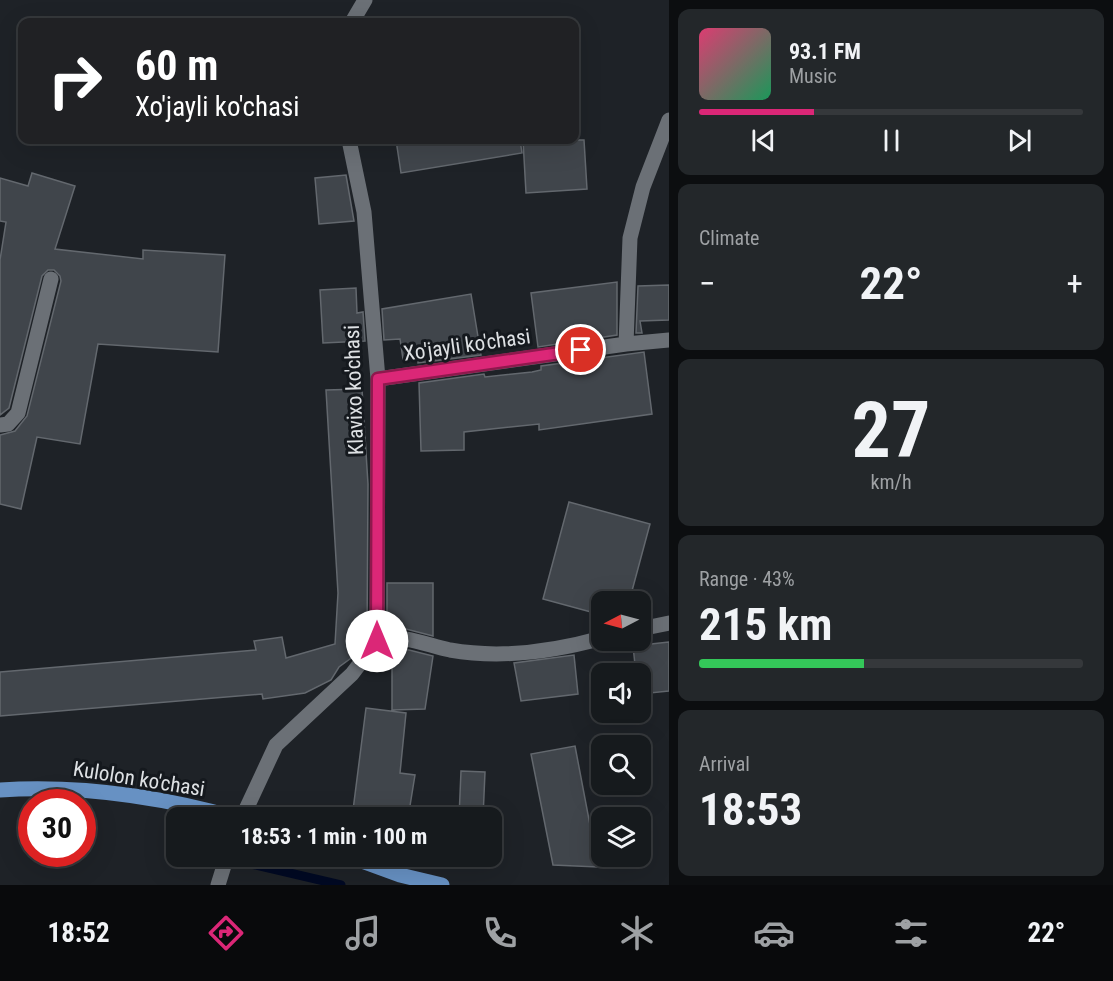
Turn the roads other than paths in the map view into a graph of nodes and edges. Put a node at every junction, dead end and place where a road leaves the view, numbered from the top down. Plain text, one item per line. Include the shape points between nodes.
1 (365, 0) edge
2 (354, 18) edge
3 (669, 120) edge
4 (350, 144) edge
5 (51, 279) dead end
6 (669, 340) edge
7 (626, 344) junction
8 (378, 379) junction
9 (0, 425) edge
10 (669, 623) edge
11 (651, 627) edge
12 (377, 641) junction
13 (591, 641) edge
14 (0, 790) edge
15 (189, 807) edge
16 (247, 807) edge
17 (224, 867) edge
18 (378, 867) edge
19 (218, 885) edge
20 (442, 885) edge

1 - 2 street
3 - 7 street via 643,187 630,238
4 - 8 street, Klavixo ko'chasi via 364,212
5 - 9 street via 18,413 8,424
6 - 7 street, Xo'jayli ko'chasi
7 - 8 street, Xo'jayli ko'chasi
8 - 12 street, Klavixo ko'chasi
10 - 11 street
12 - 13 street via 404,639 451,650 496,654 530,653
12 - 16 street via 352,674 276,745
14 - 15 main road, Kulolon ko'chasi via 98,790
17 - 19 street
18 - 20 main road

